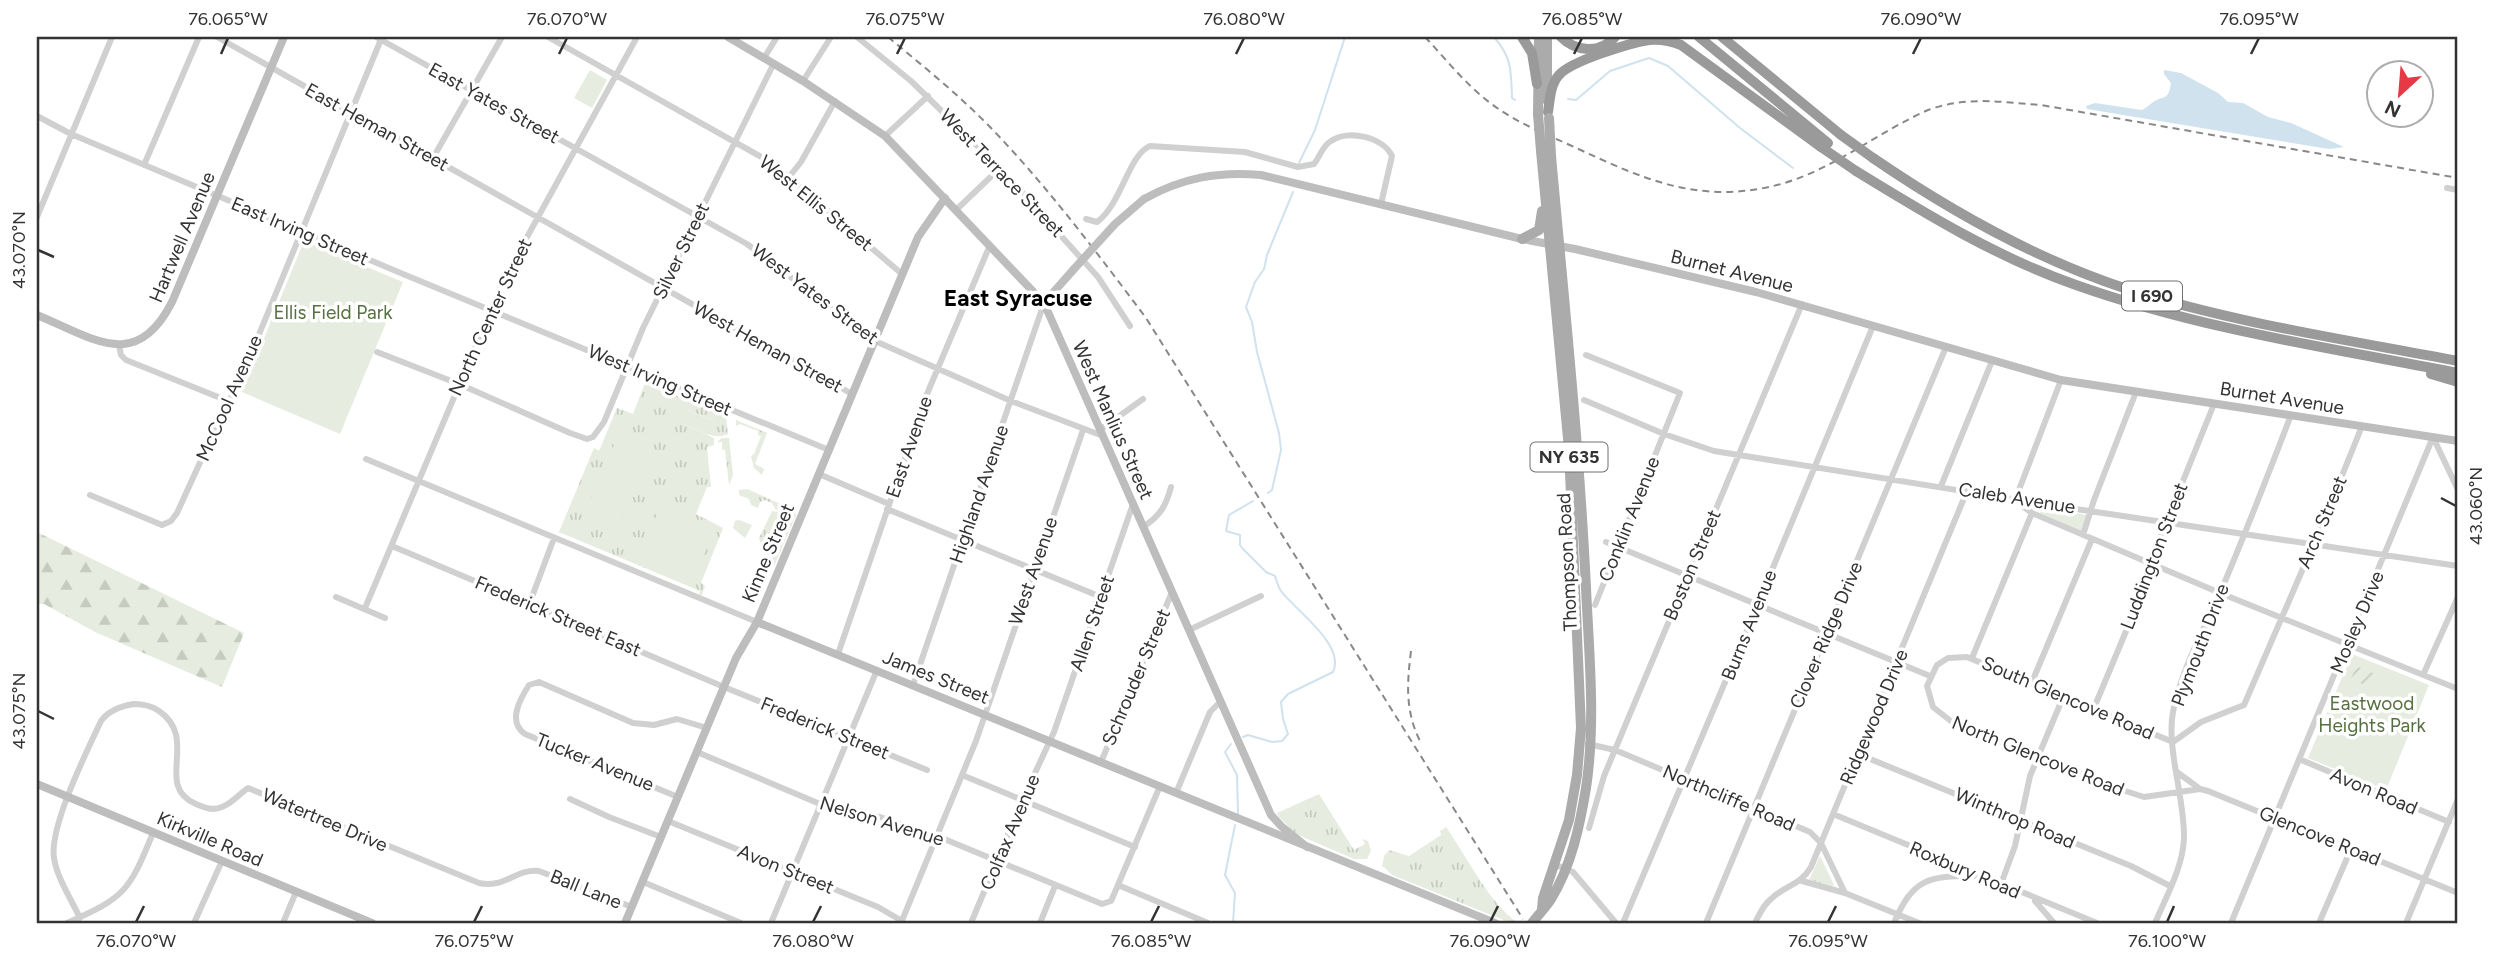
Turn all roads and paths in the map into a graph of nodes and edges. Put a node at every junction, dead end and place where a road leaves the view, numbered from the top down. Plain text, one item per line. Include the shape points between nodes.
1 (112, 37) edge
2 (198, 37) edge
3 (217, 37) edge
4 (284, 37) edge
5 (502, 37) edge
6 (548, 37) edge
7 (636, 37) edge
8 (728, 37) edge
9 (777, 37) edge
10 (831, 37) edge
11 (857, 37) edge
12 (1522, 37) edge
13 (1539, 37) edge
14 (1546, 37) edge
15 (1561, 37) edge
16 (1615, 37) edge
17 (1675, 37) edge
18 (1699, 37) edge
19 (1723, 37) edge
20 (1735, 37) edge
21 (380, 38) edge
22 (764, 58) junction
23 (774, 63) junction
24 (1759, 65) junction
25 (271, 67) junction
26 (1715, 69) junction
27 (616, 75) junction
28 (803, 81) junction
29 (1537, 84) junction
30 (472, 90) junction
31 (928, 96) junction
32 (835, 101) junction
33 (351, 112) junction
34 (1545, 115) junction
35 (37, 116) edge
36 (71, 134) junction
37 (885, 136) junction
38 (734, 141) junction
39 (1824, 145) junction
40 (575, 148) junction
41 (433, 158) junction
42 (144, 165) junction
43 (1000, 168) junction
44 (789, 177) junction
45 (1544, 186) junction
46 (2447, 188) dead end
47 (2458, 190) edge
48 (217, 196) junction
49 (945, 198) junction
50 (1381, 204) junction
51 (956, 210) junction
52 (37, 217) edge
53 (538, 217) junction
54 (698, 217) junction
55 (1086, 219) dead end
56 (300, 231) junction
57 (1522, 239) junction
58 (990, 245) junction
59 (1555, 246) junction
60 (902, 274) junction
61 (663, 288) junction
62 (1044, 303) junction
63 (1802, 304) junction
64 (491, 310) junction
65 (37, 315) edge
66 (1129, 326) dead end
67 (1873, 326) junction
68 (875, 341) junction
69 (118, 345) junction
70 (1946, 347) junction
71 (377, 352) dead end
72 (1586, 355) dead end
73 (2371, 356) junction
74 (1992, 361) junction
75 (2458, 361) edge
76 (627, 366) junction
77 (937, 369) junction
78 (2458, 373) edge
79 (2061, 380) junction
80 (2458, 383) edge
81 (459, 384) junction
82 (2136, 392) junction
83 (852, 394) junction
84 (1143, 399) dead end
85 (1584, 400) dead end
86 (228, 401) junction
87 (1011, 401) junction
88 (2214, 404) junction
89 (2291, 415) junction
90 (2362, 426) junction
91 (1083, 430) junction
92 (1101, 433) junction
93 (1664, 434) junction
94 (2433, 437) junction
95 (2458, 441) edge
96 (829, 450) junction
97 (1738, 455) junction
98 (366, 459) dead end
99 (1814, 467) junction
100 (819, 474) junction
101 (1891, 480) junction
102 (418, 481) junction
103 (1941, 486) junction
104 (1171, 487) dead end
105 (2458, 490) edge
106 (1968, 491) junction
107 (90, 495) dead end
108 (2018, 499) junction
109 (1133, 504) junction
110 (888, 506) junction
111 (2090, 510) junction
112 (2032, 513) junction
113 (2166, 522) junction
114 (1143, 527) junction
115 (2244, 534) junction
116 (2083, 535) junction
117 (554, 538) junction
118 (2092, 539) junction
119 (963, 540) junction
120 (1606, 542) dead end
121 (2314, 544) junction
122 (392, 546) junction
123 (1618, 548) junction
124 (2386, 554) junction
125 (2150, 564) junction
126 (2458, 566) edge
127 (1034, 570) junction
128 (1687, 577) junction
129 (1172, 592) junction
130 (2220, 593) junction
131 (1261, 596) dead end
132 (336, 597) dead end
133 (1101, 597) junction
134 (2458, 597) edge
135 (529, 605) junction
136 (1595, 605) dead end
137 (1757, 605) junction
138 (365, 608) junction
139 (385, 618) dead end
140 (2283, 618) junction
141 (757, 622) junction
142 (1189, 630) junction
143 (1825, 634) junction
144 (2348, 644) junction
145 (838, 654) junction
146 (1972, 658) junction
147 (1897, 662) junction
148 (877, 670) junction
149 (2423, 675) junction
150 (1930, 676) junction
151 (2032, 682) junction
152 (913, 685) junction
153 (724, 687) junction
154 (2458, 689) edge
155 (2064, 695) junction
156 (1221, 701) junction
157 (2094, 708) junction
158 (984, 713) junction
159 (707, 728) junction
160 (849, 737) junction
161 (1050, 741) junction
162 (2173, 741) junction
163 (1586, 744) junction
164 (1615, 750) junction
165 (696, 752) junction
166 (1858, 754) junction
167 (2039, 756) junction
168 (2299, 759) junction
169 (1101, 762) junction
170 (927, 770) dead end
171 (2177, 772) junction
172 (962, 775) junction
173 (1684, 779) junction
174 (37, 785) edge
175 (1160, 786) junction
176 (2200, 789) junction
177 (1176, 793) junction
178 (2180, 793) junction
179 (68, 797) junction
180 (678, 797) junction
181 (570, 799) dead end
182 (2458, 799) edge
183 (1022, 801) junction
184 (820, 804) junction
185 (1754, 807) junction
186 (1833, 814) junction
187 (1271, 815) junction
188 (2275, 818) junction
189 (2021, 820) junction
190 (668, 821) junction
191 (2449, 822) junction
192 (1589, 828) dead end
193 (153, 832) junction
194 (1272, 833) junction
195 (937, 836) junction
196 (662, 837) junction
197 (1821, 843) junction
198 (1135, 847) junction
199 (1307, 847) junction
200 (2351, 849) junction
201 (997, 860) junction
202 (222, 861) junction
203 (1948, 863) junction
204 (1561, 867) junction
205 (539, 870) joint
206 (792, 872) junction
207 (1945, 876) junction
208 (1978, 876) junction
209 (2425, 878) junction
210 (1802, 881) junction
211 (643, 882) junction
212 (2001, 884) junction
213 (1118, 885) junction
214 (1055, 886) junction
215 (2170, 886) junction
216 (296, 892) junction
217 (2458, 892) edge
218 (1845, 893) junction
219 (2023, 894) junction
220 (632, 907) junction
221 (2064, 910) junction
222 (1898, 915) junction
223 (79, 918) junction
224 (2052, 921) edge
225 (901, 922) edge
226 (67, 923) edge
227 (194, 923) edge
228 (283, 923) edge
229 (369, 923) edge
230 (625, 923) edge
231 (741, 923) edge
232 (771, 923) edge
233 (971, 923) edge
234 (1041, 923) edge
235 (1208, 923) edge
236 (1495, 923) edge
237 (1532, 923) edge
238 (1616, 923) edge
239 (1623, 923) edge
240 (1706, 923) edge
241 (1755, 923) edge
242 (1895, 923) edge
243 (1919, 923) edge
244 (2097, 923) edge
245 (2155, 923) edge
246 (2231, 923) edge
247 (2319, 923) edge
248 (2406, 923) edge

1 - 36 street
2 - 42 street
3 - 25 street, East Heman Street
4 - 25 street, Hartwell Avenue
5 - 30 street
6 - 27 street, West Ellis Street
7 - 27 street, North Center Street
8 - 22 street, West Manlius Street
9 - 22 street
10 - 28 street
11 - 31 street, West Terrace Street
12 - 29 highway via 1532,53
13 - 29 main road, Thompson Road / NY 635
14 - 34 main road, Thompson Road / NY 635
15 - 16 highway via 1586,50
17 - 26 highway
18 - 39 highway, I 690
19 - 24 highway, I 690
20 - 24 highway
21 - 30 street, East Yates Street
21 - 33 street, McCool Avenue
22 - 23 street, West Manlius Street
23 - 28 street, West Manlius Street
23 - 38 street, Silver Street
24 - 75 highway, I 690, bridge via 1841,135 1922,191 2077,271 2222,315
25 - 33 street, East Heman Street
25 - 48 street, Hartwell Avenue
26 - 34 highway via 1676,43 1646,41 1567,68 1556,80
26 - 39 highway
27 - 38 street, West Ellis Street
27 - 40 street, North Center Street
28 - 32 street, West Manlius Street
29 - 34 main road, Thompson Road / NY 635
30 - 40 street, East Yates Street
30 - 41 street
31 - 37 street
31 - 43 street, West Terrace Street
32 - 37 street, West Manlius Street
32 - 44 street
33 - 41 street, East Heman Street
33 - 56 street, McCool Avenue
34 - 45 main road, Thompson Road / NY 635, bridge
34 - 59 main road, Thompson Road / NY 635, bridge
35 - 36 street, East Irving Street
36 - 42 street, East Irving Street
36 - 52 street
37 - 49 street, West Manlius Street
38 - 44 street, West Ellis Street
38 - 54 street, Silver Street
39 - 73 highway, I 690 via 1899,197 1979,242 2075,285 2185,318
40 - 53 street, North Center Street
40 - 54 street, West Yates Street
41 - 53 street, East Heman Street
42 - 48 street, East Irving Street
43 - 51 street
43 - 66 street, West Terrace Street via 1098,277
44 - 60 street, West Ellis Street
45 - 57 main road via 1539,230
45 - 59 main road, Thompson Road / NY 635
46 - 47 street
48 - 56 street, East Irving Street
48 - 69 street, Hartwell Avenue via 160,324 140,341
49 - 51 street, West Manlius Street
49 - 60 street, Kinne Street via 918,237
50 - 55 street via 1392,156 1388,149 1350,135 1325,145 1314,164 1298,167 1245,152 1150,146 1140,153 1106,214 1097,222
50 - 57 street, Burnet Avenue
50 - 62 street, Burnet Avenue, bridge via 1261,174 1191,179 1144,199
51 - 58 street, West Manlius Street
53 - 61 street, West Heman Street
53 - 64 street, North Center Street
54 - 61 street, Silver Street
54 - 68 street, West Yates Street via 757,250
56 - 64 street, East Irving Street
56 - 86 street, McCool Avenue
57 - 59 street, Burnet Avenue
58 - 62 street, West Manlius Street
58 - 77 street, East Avenue
59 - 63 street, Burnet Avenue
59 - 163 main road, Thompson Road / NY 635
60 - 68 street, Kinne Street
61 - 76 street, Silver Street
61 - 83 street, West Heman Street
62 - 87 street, Highland Avenue
62 - 92 street, West Manlius Street
63 - 67 street, Burnet Avenue
63 - 97 street, Boston Street
64 - 76 street, West Irving Street
64 - 81 street, North Center Street
65 - 69 street
67 - 70 street, Burnet Avenue
67 - 99 street, Burns Avenue
68 - 77 street, West Yates Street
68 - 83 street, Kinne Street
69 - 86 street via 126,360
70 - 74 street, Burnet Avenue
70 - 101 street, Clover Ridge Drive
71 - 81 street
72 - 93 street, Conklin Avenue via 1680,393
73 - 78 highway, I 690
73 - 80 highway
74 - 79 street, Burnet Avenue
74 - 103 street
76 - 81 street, Silver Street via 604,422 591,438
76 - 96 street, West Irving Street
77 - 87 street, West Yates Street
77 - 110 street, East Avenue
79 - 82 street, Burnet Avenue
79 - 108 street
81 - 102 street, North Center Street
82 - 88 street, Burnet Avenue
82 - 111 street
83 - 96 street, Kinne Street
84 - 92 street
85 - 93 street, Caleb Avenue
86 - 107 street, McCool Avenue via 168,524
87 - 91 street, West Yates Street
87 - 119 street, Highland Avenue
88 - 89 street, Burnet Avenue
88 - 113 street, Luddington Street
89 - 90 street, Burnet Avenue
89 - 115 street, Plymouth Drive
90 - 94 street, Burnet Avenue
90 - 121 street, Arch Street
91 - 92 street, West Yates Street
91 - 127 street, West Avenue
92 - 109 street, West Manlius Street
93 - 97 street, Caleb Avenue
93 - 123 street, Conklin Avenue
94 - 95 street, Burnet Avenue
94 - 105 street
94 - 124 street, Mosley Drive
96 - 100 street, Kinne Street
97 - 99 street, Caleb Avenue
97 - 128 street, Boston Street
98 - 102 street, James Street
99 - 101 street, Caleb Avenue
99 - 137 street, Burns Avenue
100 - 110 street
100 - 141 street, Kinne Street
101 - 103 street, Caleb Avenue
101 - 143 street, Clover Ridge Drive
102 - 117 street, James Street
102 - 122 street, North Center Street
103 - 106 street, Caleb Avenue
104 - 114 street via 1161,513
106 - 108 street, Caleb Avenue
106 - 147 street, Ridgewood Drive
108 - 111 street, Caleb Avenue
108 - 112 street
109 - 114 street, West Manlius Street
109 - 133 street, Allen Street
110 - 119 street
110 - 145 street, East Avenue
111 - 113 street, Caleb Avenue
111 - 116 street
112 - 116 street
112 - 146 street
113 - 115 street, Caleb Avenue
113 - 125 street, Luddington Street
114 - 129 street, West Manlius Street
115 - 121 street, Caleb Avenue
115 - 130 street, Plymouth Drive
116 - 118 street
117 - 135 street
117 - 141 street, James Street
118 - 125 street
118 - 151 street
119 - 127 street
119 - 152 street, Highland Avenue
120 - 123 street
121 - 124 street, Caleb Avenue
121 - 140 street, Arch Street
122 - 135 street, Frederick Street East
122 - 138 street, North Center Street
123 - 128 street
123 - 136 street, Conklin Avenue
124 - 126 street, Caleb Avenue
124 - 144 street, Mosley Drive
125 - 130 street
125 - 157 street, Luddington Street
127 - 133 street
127 - 158 street, West Avenue
128 - 137 street
128 - 164 street, Boston Street
129 - 142 street, West Manlius Street
129 - 169 street, Schrouder Street
130 - 140 street
130 - 162 street, Plymouth Drive via 2178,695 2172,717
131 - 142 street
132 - 138 street
133 - 161 street, Allen Street
134 - 149 street
135 - 153 street, Frederick Street East
137 - 143 street
137 - 173 street, Burns Avenue
138 - 139 street
140 - 144 street
140 - 162 street, Arch Street via 2244,705 2201,722
141 - 145 street, James Street
141 - 153 street, Kinne Street
142 - 156 street, West Manlius Street
143 - 147 street
143 - 185 street, Clover Ridge Drive
144 - 149 street
144 - 168 street, Mosley Drive
145 - 148 street, James Street
146 - 150 street, South Glencove Road via 1948,658
146 - 151 street, South Glencove Road
147 - 150 street
147 - 166 street, Ridgewood Drive
148 - 152 street, James Street
148 - 160 street
149 - 154 street
150 - 167 street, North Glencove Road via 1929,701 1942,716
151 - 155 street, South Glencove Road
152 - 158 street, James Street
153 - 159 street, Kinne Street
153 - 160 street, Frederick Street
155 - 157 street, South Glencove Road
155 - 167 street
156 - 177 street via 1210,712
156 - 187 street, West Manlius Street
157 - 162 street, South Glencove Road
158 - 161 street, James Street
158 - 172 street, West Avenue
159 - 165 street, Kinne Street
159 - 180 street, Tucker Avenue via 677,719 654,725 633,723 539,682 527,688 516,716 519,730
160 - 170 street, Frederick Street
160 - 184 street
161 - 169 street, James Street
161 - 183 street, Colfax Avenue
162 - 171 street, Plymouth Drive
163 - 164 street, Northcliffe Road
163 - 204 main road, Thompson Road / NY 635 via 1586,791 1576,837
164 - 173 street, Northcliffe Road
164 - 192 street, Boston Street
165 - 180 street, Kinne Street
165 - 184 street, Nelson Avenue
166 - 186 street, Ridgewood Drive
166 - 189 street, Winthrop Road
167 - 178 street, North Glencove Road via 2132,794
167 - 189 street via 2027,785
168 - 188 street, Mosley Drive
168 - 191 street, Avon Road
169 - 175 street, James Street
171 - 176 street, Glencove Road
171 - 178 street, Plymouth Drive
172 - 183 street
172 - 195 street, West Avenue
173 - 185 street, Northcliffe Road
173 - 239 street, Burns Avenue
174 - 179 street, Kirkville Road
175 - 177 street, James Street
175 - 198 street
176 - 178 street
176 - 188 street, Glencove Road
177 - 194 street, James Street
178 - 215 street, Plymouth Drive via 2183,847
179 - 193 street, Kirkville Road
179 - 205 street, Watertree Drive via 105,715 122,707 144,705 162,713 176,731 177,782 193,803 217,809 248,789 479,883 501,884
179 - 223 street via 56,830 54,858
180 - 190 street, Kinne Street
181 - 196 street
182 - 191 street
183 - 198 street
183 - 201 street, Colfax Avenue
184 - 195 street, Nelson Avenue
184 - 206 street
185 - 197 street, Northcliffe Road via 1810,832
185 - 240 street, Clover Ridge Drive
186 - 197 street, Ridgewood Drive
186 - 203 street, Roxbury Road
187 - 194 street, West Manlius Street
187 - 199 street, West Manlius Street
188 - 200 street, Glencove Road
188 - 246 street, Mosley Drive
189 - 212 street
189 - 215 street, Winthrop Road
190 - 196 street, Kinne Street
190 - 206 street, Avon Street
191 - 209 street
193 - 202 street, Kirkville Road
193 - 223 street via 137,872 123,892
194 - 199 street, James Street
195 - 201 street, Nelson Avenue
195 - 225 street, West Avenue
196 - 211 street, Kinne Street
197 - 210 street, Ridgewood Drive
197 - 218 street
198 - 213 street
199 - 236 street, James Street
200 - 209 street, Glencove Road
200 - 247 street
201 - 214 street, Nelson Avenue
201 - 233 street, Colfax Avenue
202 - 216 street, Kirkville Road
202 - 227 street
203 - 207 street
203 - 208 street, Roxbury Road
204 - 237 main road, Thompson Road / NY 635 via 1550,901
204 - 238 street via 1577,876
205 - 220 street, Ball Lane
206 - 225 street, Avon Street via 878,907
206 - 232 street
207 - 208 street
207 - 222 street via 1917,887
208 - 212 street, Roxbury Road
209 - 217 street, Glencove Road
209 - 248 street
210 - 218 street
210 - 241 street via 1771,898
211 - 220 street, Kinne Street
211 - 231 street
212 - 219 street, Roxbury Road
213 - 214 street, Nelson Avenue via 1106,904
213 - 235 street
214 - 234 street
215 - 245 street, Plymouth Drive
216 - 228 street
216 - 229 street, Kirkville Road
218 - 222 street
219 - 221 street, Roxbury Road
219 - 224 street
220 - 230 street, Kinne Street
221 - 224 street
221 - 244 street, Roxbury Road
222 - 242 street
222 - 243 street
223 - 226 street

